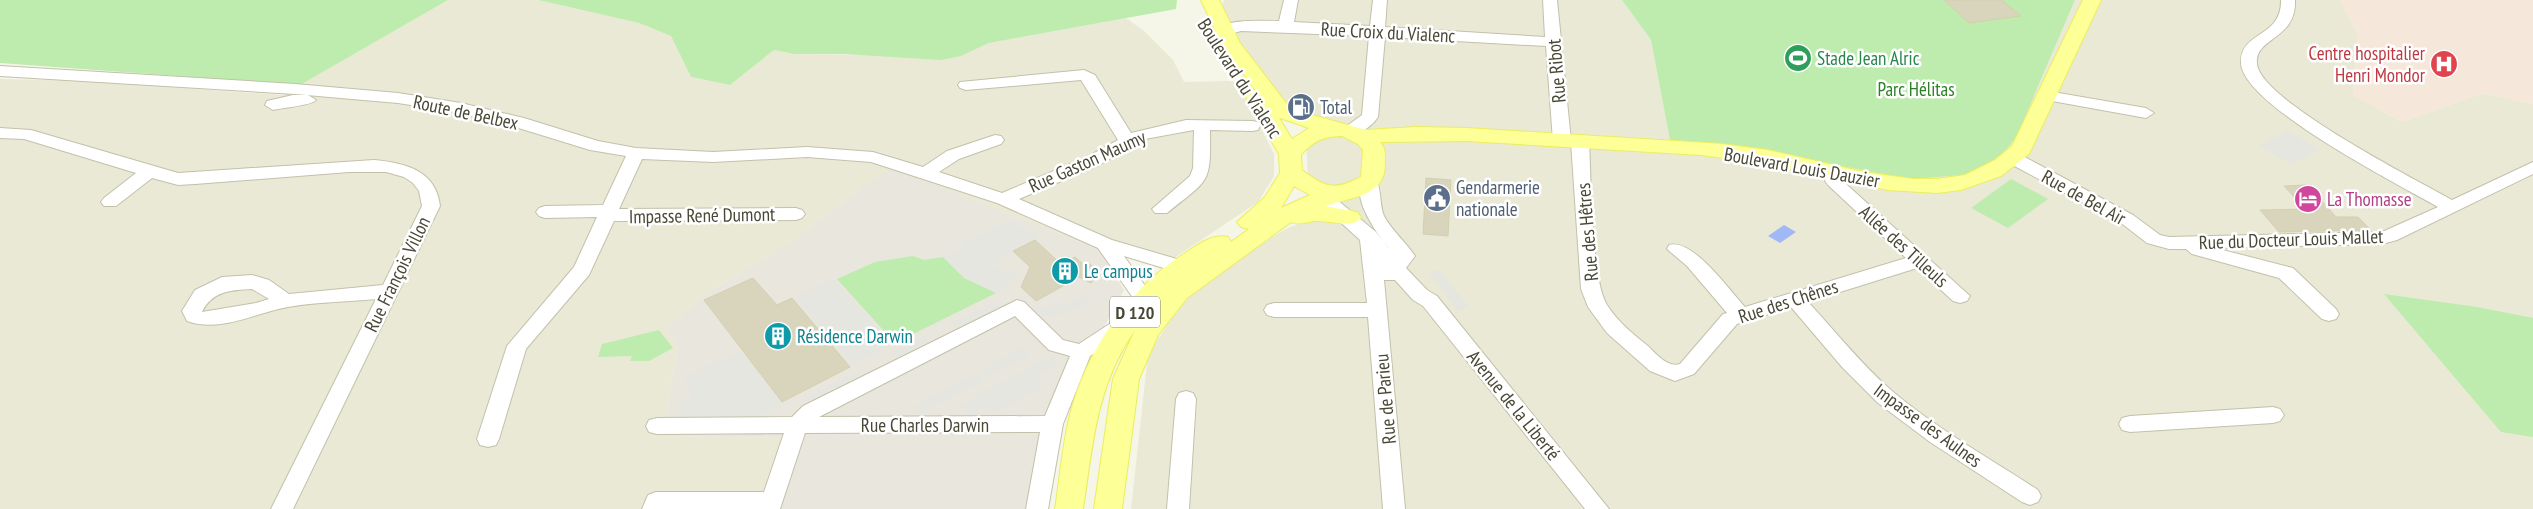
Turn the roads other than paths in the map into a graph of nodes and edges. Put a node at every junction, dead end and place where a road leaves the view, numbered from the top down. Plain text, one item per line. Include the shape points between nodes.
1 (1194, 0) edge
2 (1210, 0) edge
3 (1291, 0) edge
4 (1380, 0) edge
5 (1550, 0) edge
6 (2092, 0) edge
7 (2288, 0) edge
8 (1286, 26) junction
9 (1223, 31) junction
10 (1377, 32) junction
11 (1554, 42) junction
12 (0, 71) edge
13 (966, 85) dead end
14 (2046, 96) junction
15 (392, 104) junction
16 (273, 105) dead end
17 (2146, 113) dead end
18 (415, 117) dead end
19 (1202, 124) junction
20 (1252, 126) dead end
21 (1348, 132) junction
22 (0, 133) edge
23 (1454, 133) junction
24 (995, 140) dead end
25 (1128, 142) junction
26 (1571, 142) junction
27 (636, 153) junction
28 (2013, 158) junction
29 (1375, 160) junction
30 (1290, 164) junction
31 (2533, 167) edge
32 (149, 172) junction
33 (1836, 172) junction
34 (926, 173) junction
35 (1369, 182) junction
36 (1326, 194) junction
37 (1003, 199) junction
38 (110, 202) dead end
39 (2452, 207) junction
40 (1160, 209) dead end
41 (546, 212) dead end
42 (609, 213) junction
43 (796, 214) dead end
44 (1350, 218) junction
45 (1257, 233) junction
46 (1369, 236) junction
47 (2154, 238) joint
48 (2189, 243) junction
49 (1105, 244) junction
50 (1676, 249) dead end
51 (1921, 260) junction
52 (1400, 263) junction
53 (1180, 268) junction
54 (1376, 289) junction
55 (389, 292) junction
56 (1960, 296) dead end
57 (1794, 298) junction
58 (285, 300) dead end
59 (1145, 300) junction
60 (1274, 310) dead end
61 (1377, 310) junction
62 (2329, 314) dead end
63 (1740, 315) junction
64 (1127, 322) junction
65 (1056, 345) joint
66 (1082, 352) junction
67 (1675, 373) joint
68 (1186, 399) dead end
69 (2273, 415) dead end
70 (1052, 424) junction
71 (2130, 424) dead end
72 (657, 426) dead end
73 (797, 426) junction
74 (488, 439) dead end
75 (2030, 496) dead end
76 (770, 505) edge
77 (282, 509) edge
78 (653, 509) edge
79 (1037, 509) edge
80 (1069, 509) edge
81 (1108, 509) edge
82 (1178, 509) edge
83 (1394, 509) edge
84 (1598, 509) edge

1 - 30 main road, Boulevard du Vialenc via 1209,36 1258,100
2 - 9 main road
3 - 8 street
4 - 10 street
5 - 11 street, Rue Ribot
6 - 14 main road, Boulevard Louis Dauzier
7 - 39 street via 2290,12 2287,20 2257,44 2249,57 2249,66 2258,83 2321,132
8 - 9 street, Rue Croix du Vialenc via 1240,26
8 - 10 street, Rue Croix du Vialenc
9 - 21 main road via 1283,111
10 - 11 street, Rue Croix du Vialenc
10 - 21 street via 1370,117
11 - 26 street, Rue Ribot
12 - 15 street, Route de Belbex via 295,89
13 - 25 street via 1084,75 1089,78
14 - 17 street
14 - 28 main road, Boulevard Louis Dauzier via 2021,149
15 - 16 street via 301,99
15 - 18 street via 414,113
15 - 27 street, Route de Belbex via 461,108 596,146
19 - 20 street, Rue Gaston Maumy
19 - 25 street, Rue Gaston Maumy via 1164,129 1140,135
19 - 40 street via 1202,168 1198,179
21 - 23 main road, Boulevard Louis Dauzier
21 - 29 main road via 1374,149
21 - 30 main road via 1320,131 1301,140
22 - 32 street, Rue François Villon via 25,134
23 - 26 main road, Boulevard Louis Dauzier
23 - 29 main road, Boulevard Louis Dauzier via 1414,141
24 - 34 street via 953,155
25 - 37 street, Rue Gaston Maumy via 1093,161
26 - 33 main road, Boulevard Louis Dauzier via 1744,153
26 - 67 street, Rue des Hêtres via 1591,290 1598,307 1614,328 1656,366
27 - 34 street, Route de Belbex via 713,157 840,153 873,157
27 - 42 street, Impasse René Dumont
28 - 33 main road, Boulevard Louis Dauzier via 1984,177 1948,185 1911,185
28 - 47 street, Rue de Bel Air via 2127,219
29 - 35 main road via 1374,175
30 - 36 main road
30 - 53 main road, D 120 via 1274,202 1220,243
31 - 39 street, Rue du Docteur Louis Mallet
32 - 38 street
32 - 55 street, Rue François Villon via 178,179 362,165 411,174 423,183 430,195 431,206
33 - 51 street, Allée des Tilleuls via 1834,181 1840,188
34 - 37 street, Route de Belbex
35 - 36 main road via 1352,191
35 - 52 street, Avenue de la Liberté via 1374,217
36 - 44 street, Avenue de la Liberté
36 - 45 main road, D 120
37 - 49 street, Route de Belbex
39 - 48 street, Rue du Docteur Louis Mallet via 2382,238
41 - 42 street, Impasse René Dumont
42 - 43 street, Impasse René Dumont
42 - 74 street, Impasse René Dumont via 582,270 517,346
44 - 45 main road via 1308,214
44 - 46 street, Avenue de la Liberté
45 - 81 main road, D 120 via 1178,292 1147,332 1126,379
46 - 52 street, Avenue de la Liberté
46 - 54 street
47 - 48 street, Rue du Docteur Louis Mallet via 2169,243
48 - 62 street via 2199,250 2286,272
49 - 53 street, Route de Belbex
49 - 59 street
50 - 63 street via 1694,262
51 - 56 street, Allée des Tilleuls
51 - 57 street, Rue des Chênes
52 - 54 street
52 - 84 street, Avenue de la Liberté
53 - 59 main road, D 120
54 - 61 street, Rue de Parieu
55 - 58 street
55 - 77 street, Rue François Villon
57 - 63 street, Rue des Chênes
57 - 75 street, Impasse des Aulnes via 1866,380 1886,398
59 - 64 main road, D 120
60 - 61 street
61 - 83 street, Rue de Parieu
63 - 67 street, Rue des Chênes via 1725,323 1687,369
64 - 66 street
64 - 80 main road, D 120 via 1099,372 1083,415
65 - 66 street, Rue Charles Darwin
65 - 73 street, Rue Charles Darwin via 1017,307 810,412
66 - 70 street
68 - 82 street
69 - 71 street
70 - 73 street, Rue Charles Darwin
70 - 79 street
72 - 73 street
73 - 76 street, Rue Charles Darwin
76 - 78 street, Rue Charles Darwin via 656,501

